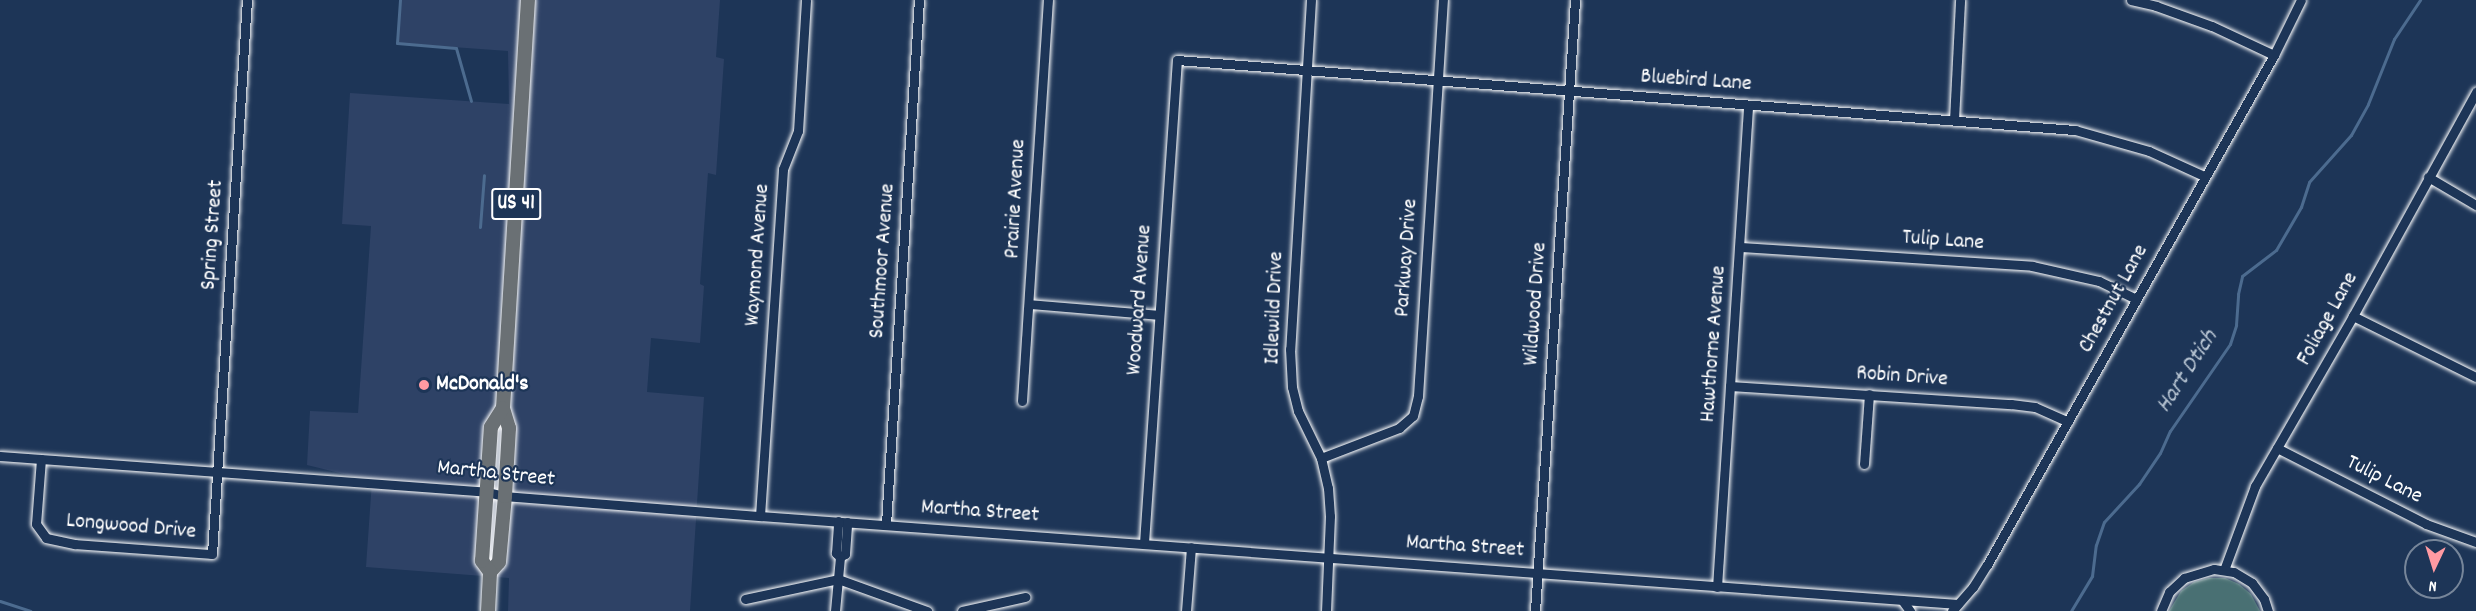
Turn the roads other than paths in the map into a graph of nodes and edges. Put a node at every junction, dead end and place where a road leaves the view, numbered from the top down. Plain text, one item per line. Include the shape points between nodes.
1 (247, 0) edge
2 (528, 0) edge
3 (806, 0) edge
4 (920, 0) edge
5 (1048, 0) edge
6 (1311, 0) edge
7 (1443, 0) edge
8 (1575, 0) edge
9 (1960, 0) edge
10 (2131, 0) edge
11 (2301, 0) edge
12 (2274, 55) junction
13 (1177, 60) joint
14 (1307, 70) junction
15 (1438, 81) junction
16 (1569, 91) junction
17 (2476, 92) edge
18 (1748, 105) junction
19 (1954, 120) junction
20 (2204, 176) junction
21 (2428, 177) junction
22 (2476, 205) edge
23 (1741, 247) junction
24 (2136, 299) junction
25 (1029, 304) junction
26 (1159, 315) junction
27 (2353, 316) junction
28 (2476, 377) edge
29 (1730, 386) junction
30 (1869, 394) junction
31 (1022, 401) dead end
32 (503, 408) junction
33 (2068, 422) junction
34 (2277, 448) junction
35 (0, 456) edge
36 (1321, 458) junction
37 (41, 459) junction
38 (1864, 464) dead end
39 (217, 472) junction
40 (487, 492) junction
41 (505, 496) junction
42 (760, 516) junction
43 (842, 521) junction
44 (886, 524) junction
45 (2476, 542) edge
46 (1144, 543) junction
47 (1191, 547) junction
48 (1330, 557) junction
49 (2224, 570) junction
50 (490, 572) junction
51 (1538, 573) junction
52 (838, 579) junction
53 (1717, 587) junction
54 (1025, 597) dead end
55 (745, 599) dead end
56 (1902, 600) junction
57 (1955, 607) edge
58 (488, 611) edge
59 (835, 611) edge
60 (927, 611) edge
61 (962, 611) edge
62 (1186, 611) edge
63 (1326, 611) edge
64 (1535, 611) edge
65 (1910, 611) edge
66 (2161, 611) edge
67 (2268, 611) edge

1 - 39 street, Spring Street
2 - 32 highway, US 41
3 - 42 street, Waymond Avenue via 798,131 783,169
4 - 44 street, Southmoor Avenue
5 - 25 street, Prairie Avenue
6 - 14 street, Idlewild Drive
7 - 15 street, Parkway Drive
8 - 16 street, Wildwood Drive
9 - 19 street
10 - 12 street via 2212,26
11 - 12 street, Chestnut Lane
12 - 20 street, Chestnut Lane
13 - 14 street, Bluebird Lane
13 - 26 street, Woodward Avenue
14 - 15 street, Bluebird Lane
14 - 36 street, Idlewild Drive via 1290,349 1298,411
15 - 16 street, Bluebird Lane
15 - 36 street, Parkway Drive via 1418,396 1413,416 1399,428
16 - 18 street, Bluebird Lane
16 - 51 street, Wildwood Drive
17 - 21 street, Foliage Lane
18 - 19 street, Bluebird Lane
18 - 23 street, Hawthorne Avenue
19 - 20 street, Bluebird Lane via 2075,130 2149,151
20 - 24 street, Chestnut Lane
21 - 22 street
21 - 27 street, Foliage Lane
23 - 24 street, Tulip Lane via 2032,266 2099,281
23 - 29 street, Hawthorne Avenue
24 - 33 street, Chestnut Lane
25 - 26 street
25 - 31 street, Prairie Avenue
26 - 46 street, Woodward Avenue
27 - 28 street
27 - 34 street, Foliage Lane
29 - 30 street, Robin Drive
29 - 53 street, Hawthorne Avenue
30 - 33 street, Robin Drive via 2035,407
30 - 38 street
32 - 40 highway, US 41 via 491,427
32 - 41 highway, US 41 via 509,428
33 - 57 street, Chestnut Lane via 1987,565
34 - 45 street, Tulip Lane via 2426,524
34 - 49 street, Foliage Lane via 2255,486
35 - 37 street, Martha Street
36 - 48 street, Idlewild Drive via 1330,516
37 - 39 street, Martha Street
37 - 39 street, Longwood Drive via 39,530 46,538 98,546 212,554
39 - 40 street, Martha Street
40 - 41 street, Martha Street
40 - 50 highway, US 41 via 482,561
41 - 42 street, Martha Street
41 - 50 highway, US 41 via 499,562
42 - 43 street, Martha Street
43 - 44 street, Martha Street
43 - 52 street via 845,554 840,557
44 - 46 street, Martha Street
46 - 47 street, Martha Street
47 - 48 street, Martha Street
47 - 62 street
48 - 51 street, Martha Street
48 - 63 street, Idlewild Drive
49 - 66 street via 2204,570 2184,578 2169,592
49 - 67 street via 2252,583
50 - 58 highway, US 41
51 - 53 street, Martha Street
51 - 64 street, Wildwood Drive
52 - 55 street
52 - 59 street
52 - 60 street
53 - 56 street, Martha Street
54 - 61 street
56 - 57 street, Martha Street
56 - 65 street

